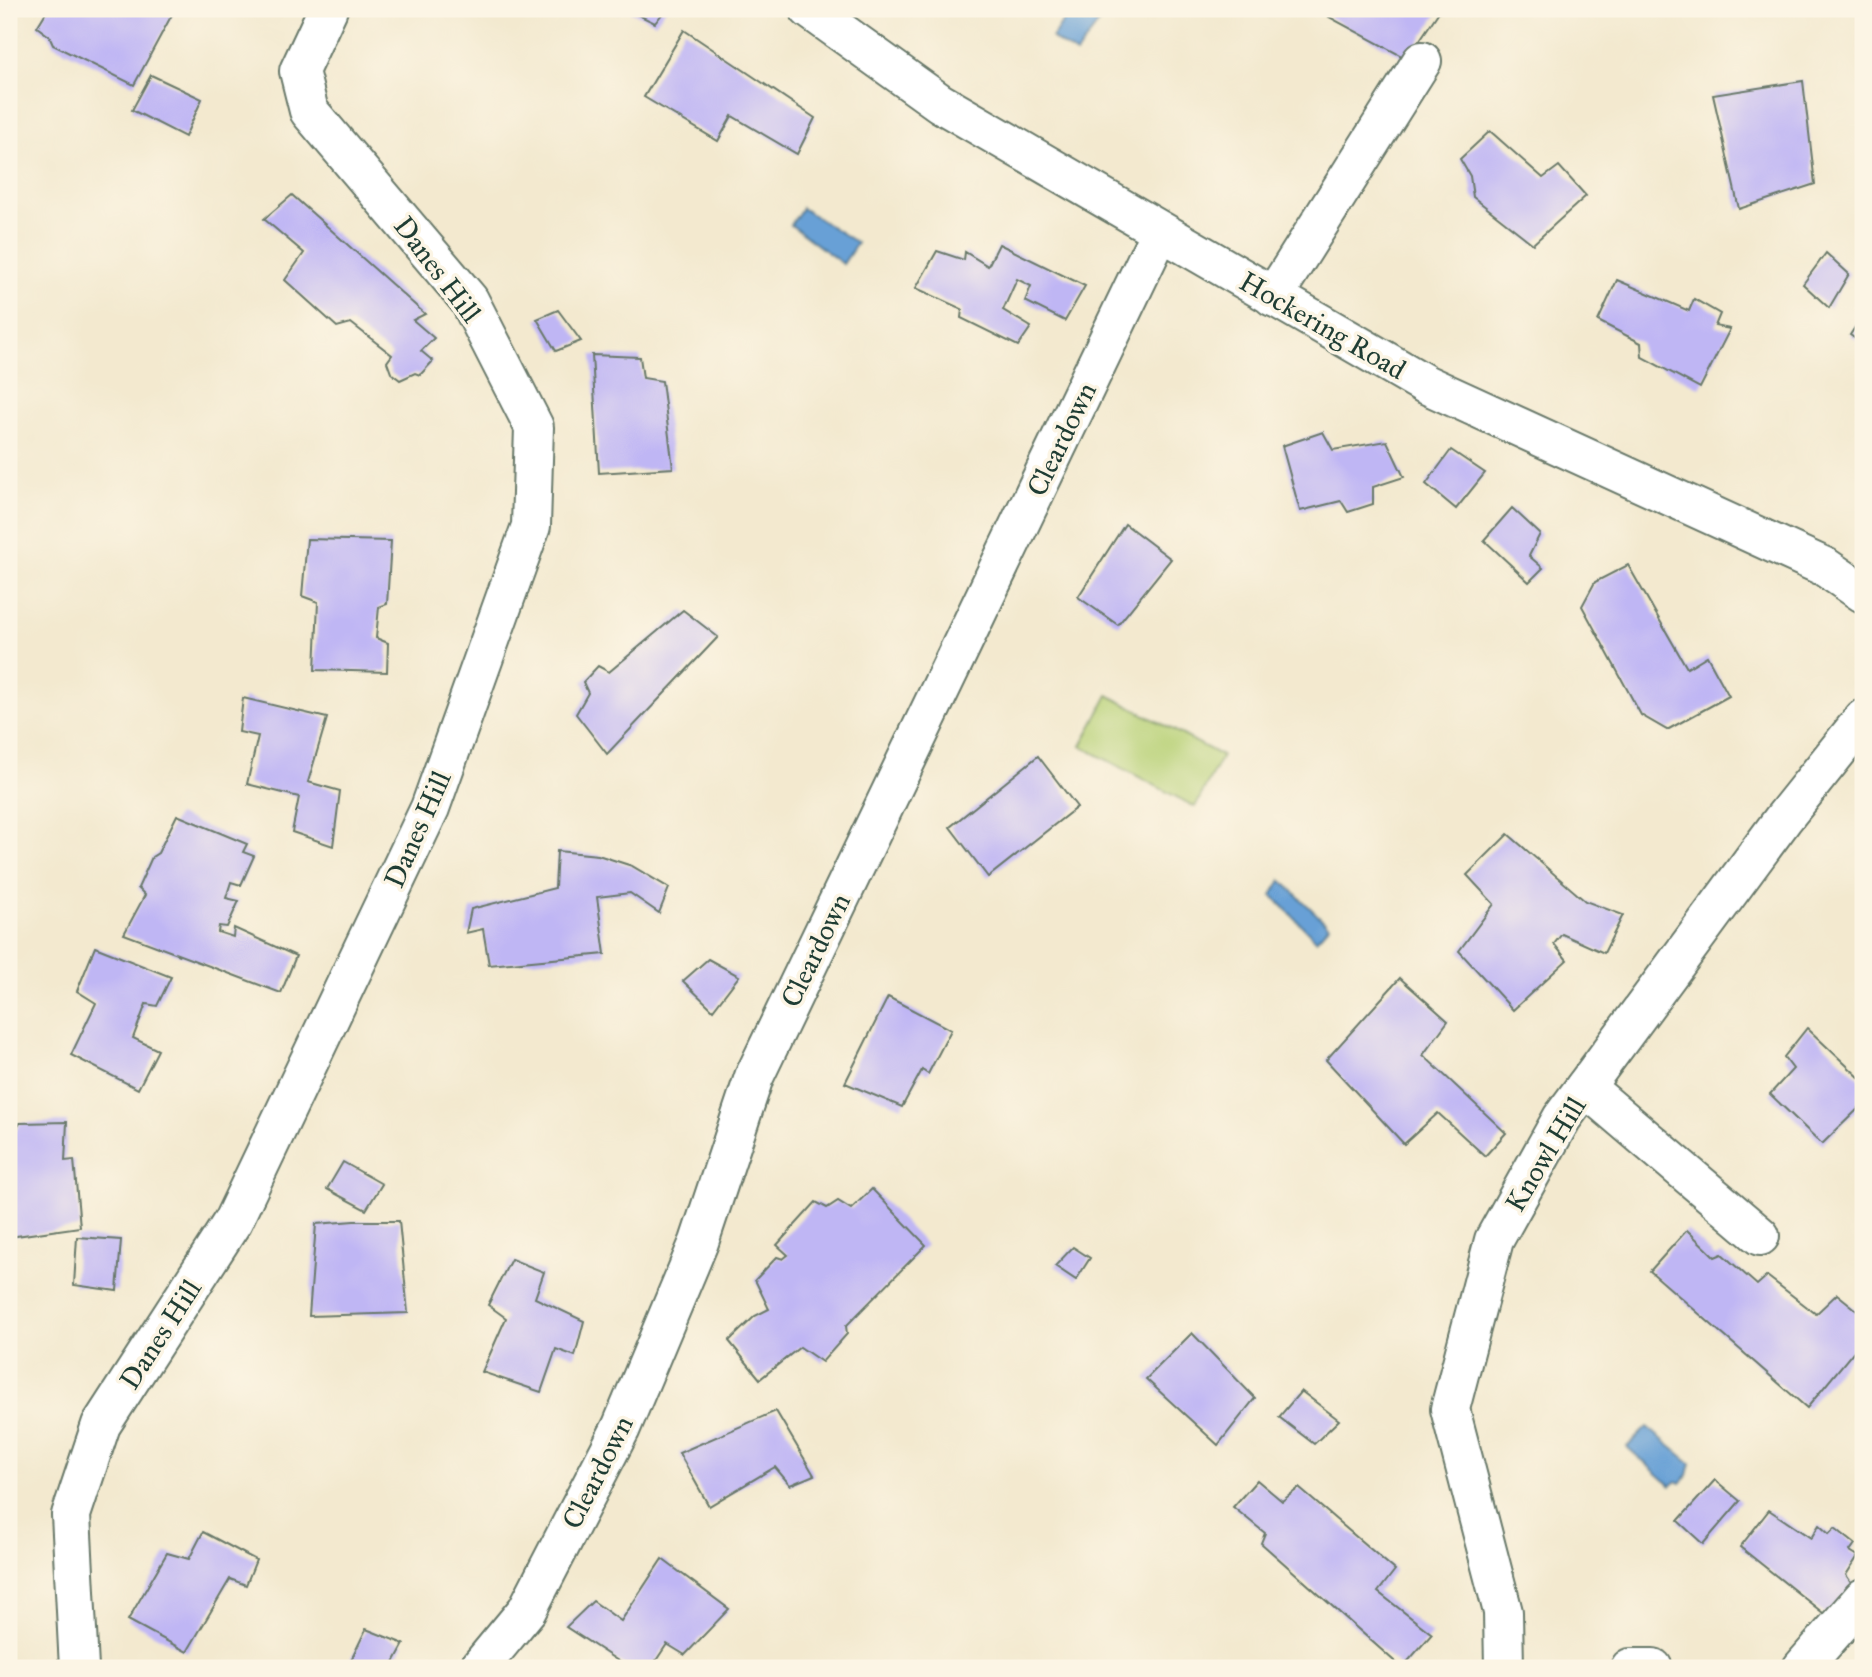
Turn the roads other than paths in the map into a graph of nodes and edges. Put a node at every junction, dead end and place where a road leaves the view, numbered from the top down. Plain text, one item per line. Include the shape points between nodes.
1 (328, 9) edge
2 (809, 9) edge
3 (1422, 61) dead end
4 (1160, 232) junction
5 (1273, 297) junction
6 (1863, 593) edge
7 (1863, 719) edge
8 (1585, 1087) junction
9 (1760, 1236) dead end
10 (1863, 1598) edge
11 (1509, 1667) edge
12 (79, 1668) edge
13 (479, 1668) edge
14 (1630, 1668) edge
15 (1653, 1668) edge
16 (1802, 1668) edge

1 - 12 street, Danes Hill via 299,71 309,110 469,300 534,427 531,526 430,808 251,1183 233,1220 101,1425 71,1515
2 - 4 street, Hockering Road via 940,103
3 - 5 street
4 - 5 street, Hockering Road
4 - 13 street, Cleardown via 754,1077 699,1242 621,1428 527,1609
5 - 6 street, Hockering Road via 1425,384 1825,567
7 - 8 street, Knowl Hill via 1783,819
8 - 9 street
8 - 11 street, Knowl Hill via 1562,1118 1494,1240 1450,1409 1503,1612
10 - 16 street
14 - 15 street

